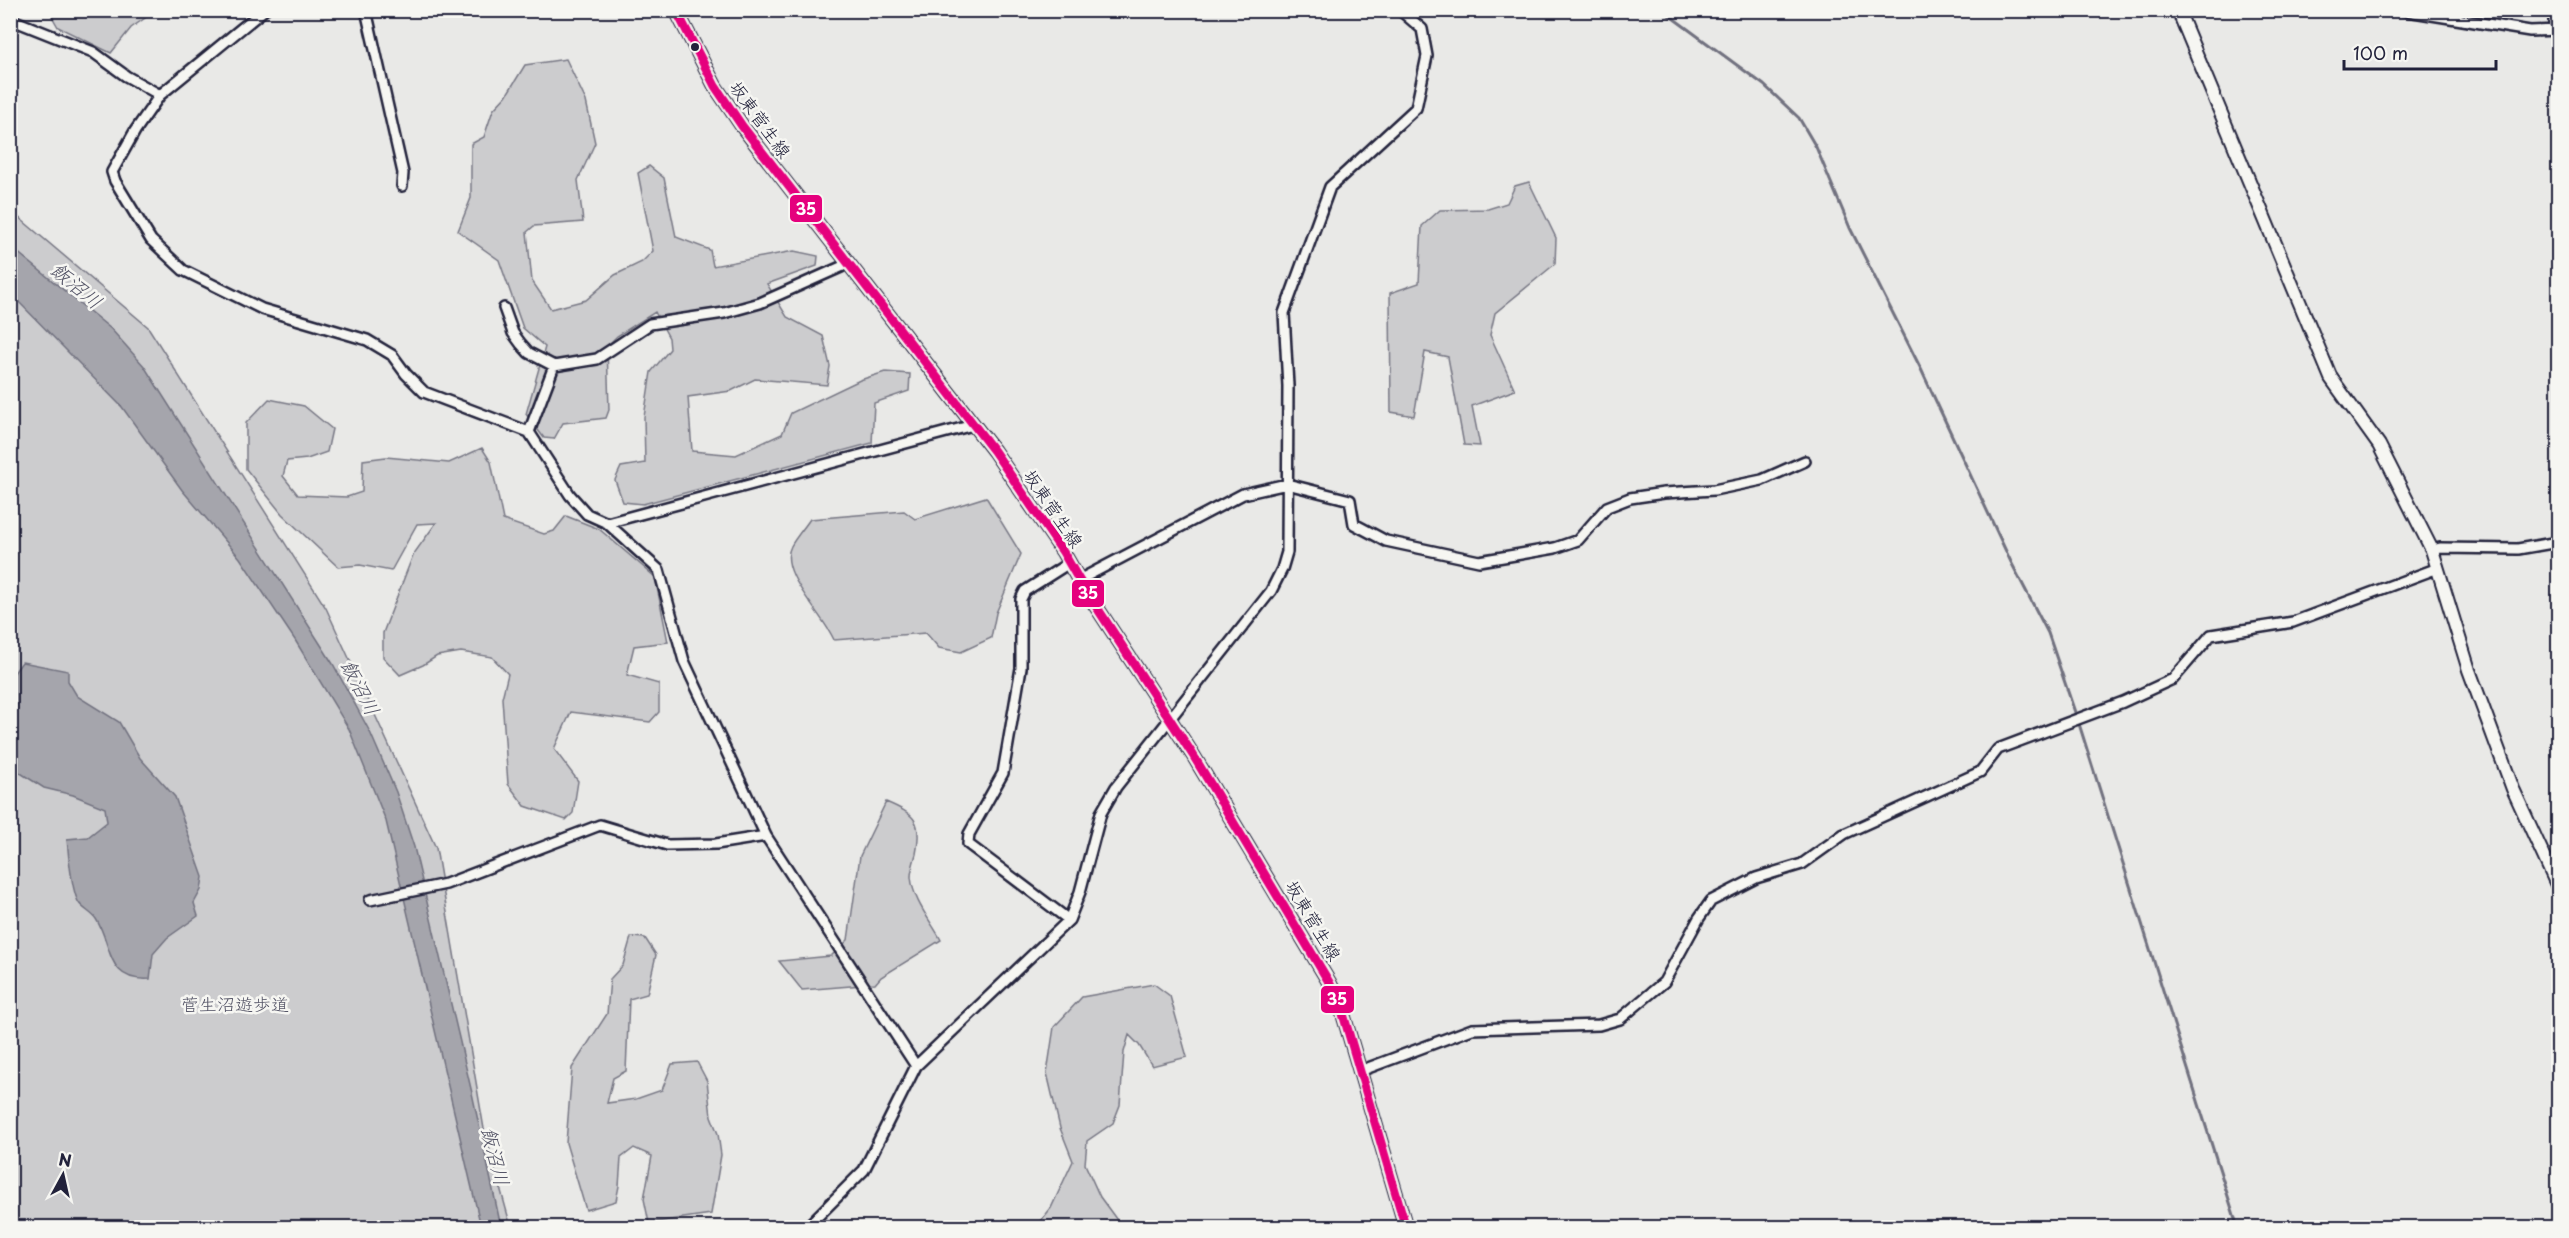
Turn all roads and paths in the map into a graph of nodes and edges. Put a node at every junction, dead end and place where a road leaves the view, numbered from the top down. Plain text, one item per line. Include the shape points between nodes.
1 (366, 10) edge
2 (676, 10) edge
3 (1400, 10) edge
4 (2178, 10) edge
5 (2401, 10) edge
6 (2554, 10) edge
7 (264, 11) edge
8 (10, 19) edge
9 (2556, 29) edge
10 (160, 94) junction
11 (402, 186) dead end
12 (848, 262) junction
13 (504, 308) dead end
14 (554, 366) junction
15 (973, 425) junction
16 (529, 432) junction
17 (1805, 461) dead end
18 (1287, 484) junction
19 (607, 523) junction
20 (2559, 542) edge
21 (2432, 550) junction
22 (1069, 563) junction
23 (2438, 568) junction
24 (1079, 580) junction
25 (1169, 720) junction
26 (766, 836) junction
27 (2559, 887) edge
28 (373, 899) dead end
29 (1069, 920) junction
30 (916, 1066) junction
31 (1360, 1071) junction
32 (806, 1227) edge
33 (1406, 1227) edge

1 - 11 street via 399,154
2 - 12 main road, 坂東菅生線 via 715,86 742,126
3 - 18 street via 1422,29 1427,56 1416,108 1330,187 1284,313
4 - 21 main road via 2331,378 2379,445
5 - 9 street via 2530,31
6 - 9 street
7 - 10 street
8 - 10 street via 93,52
10 - 16 street via 112,172 151,240 183,270 262,309 367,340 392,355 424,392
12 - 14 street via 760,303 716,315 650,324 597,359
12 - 15 main road, 坂東菅生線
13 - 14 street via 521,344 529,353
14 - 16 street
15 - 19 street
15 - 22 main road, 坂東菅生線
16 - 19 street via 570,495 587,514
17 - 18 street via 1762,480 1714,490 1629,498 1607,507 1578,540 1555,548 1479,561 1386,540 1354,525 1350,500
18 - 24 street via 1243,494
18 - 25 street via 1287,552 1279,576
19 - 26 street via 659,570 684,661
20 - 21 street via 2518,549
21 - 23 main road
22 - 24 main road, 坂東菅生線
22 - 29 street via 1025,591 1021,599 1021,668 1003,773 969,834 968,844
23 - 27 main road via 2469,670 2513,789
23 - 31 street via 2293,622 2211,635 2173,679 1998,749 1980,772 1844,834 1802,864 1756,878 1711,901 1664,982 1620,1019 1599,1024 1472,1029
24 - 25 main road, 坂東菅生線
25 - 29 street via 1116,787 1101,813
25 - 31 main road, 坂東菅生線 via 1329,982 1341,1007
26 - 28 street via 716,844 667,845 600,825 446,884
26 - 30 street
29 - 30 street
30 - 32 street via 864,1170
31 - 33 main road, 坂東菅生線

